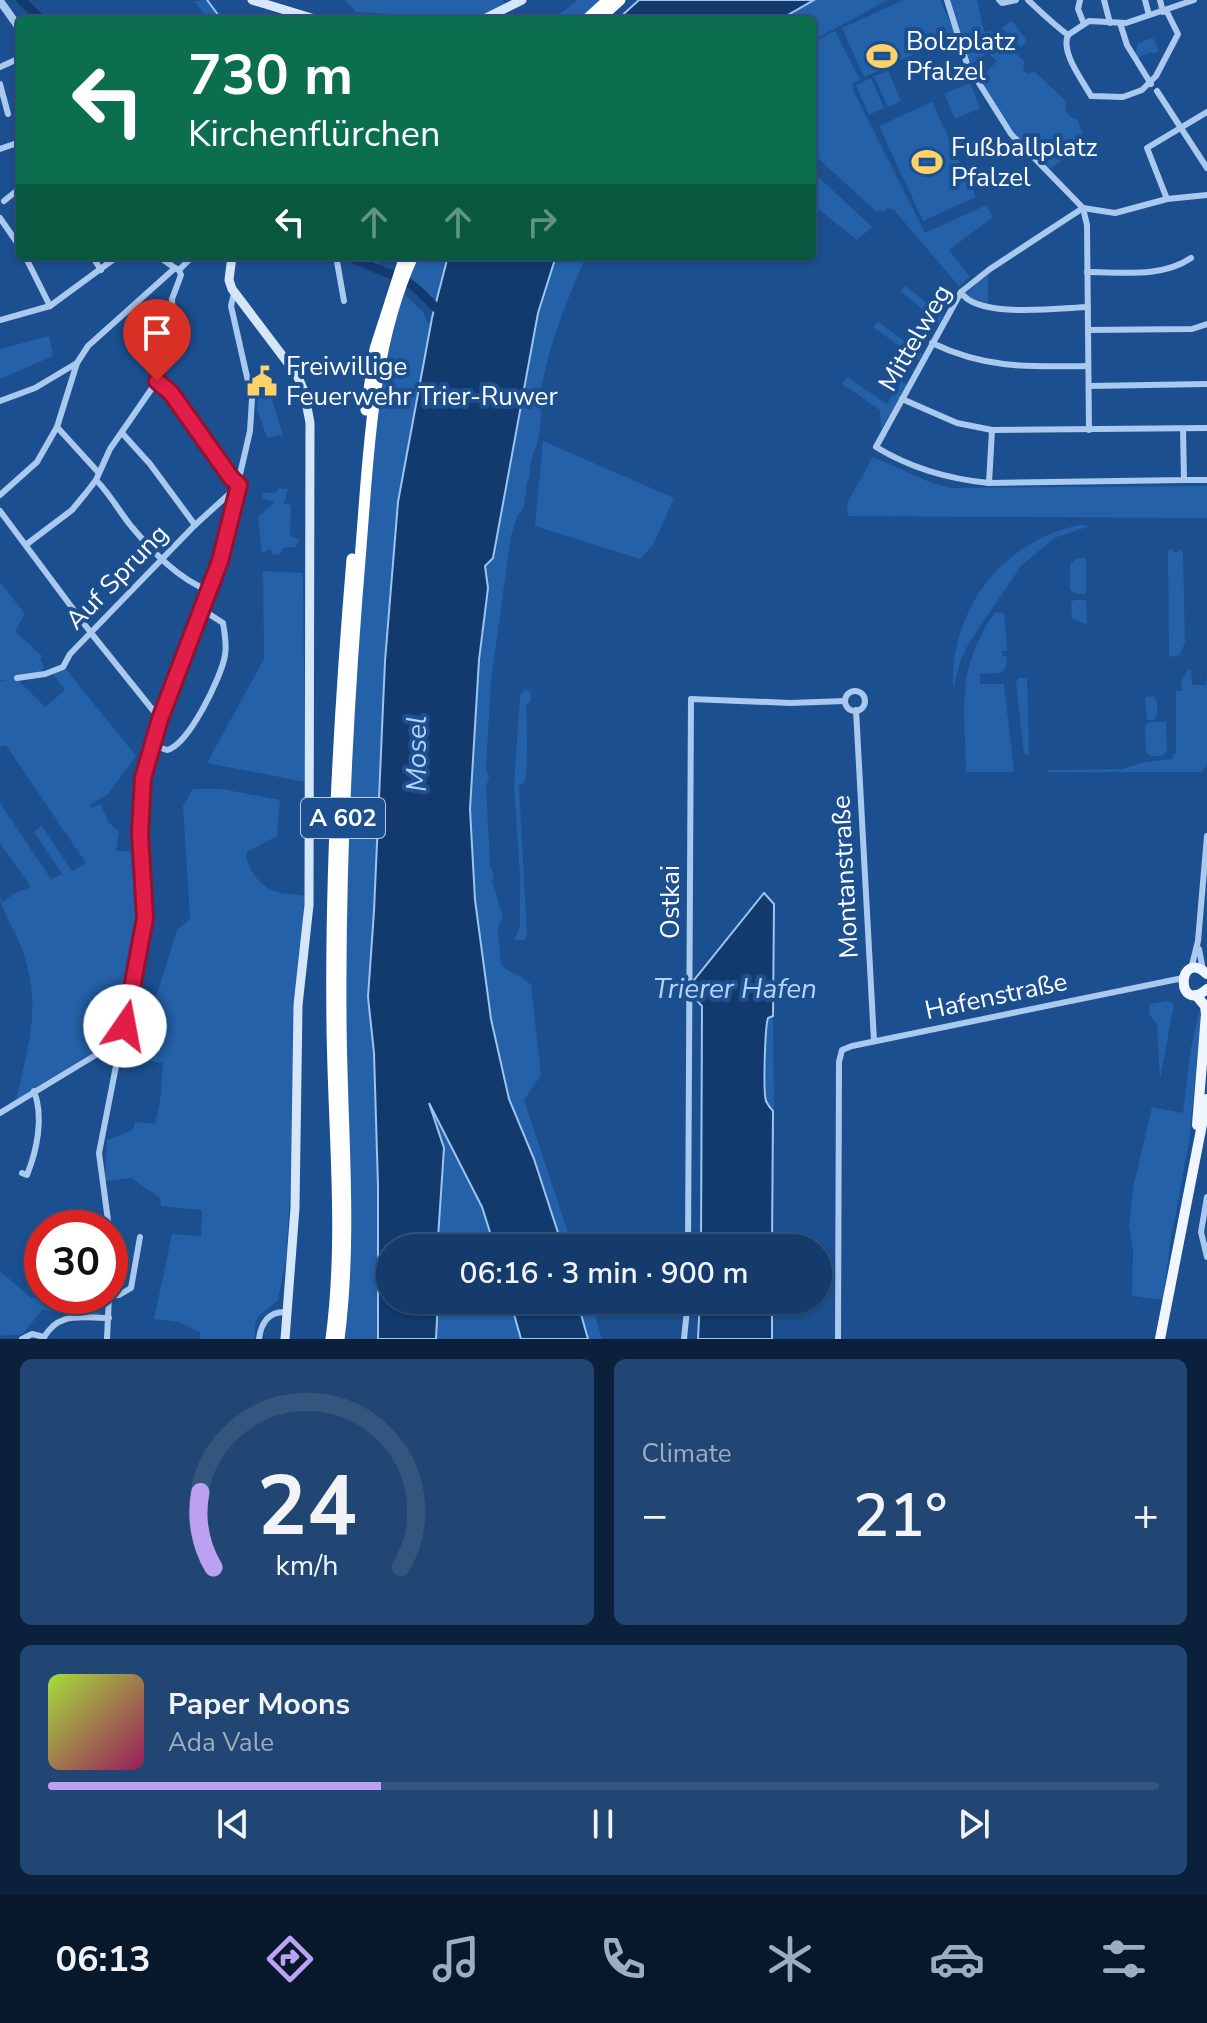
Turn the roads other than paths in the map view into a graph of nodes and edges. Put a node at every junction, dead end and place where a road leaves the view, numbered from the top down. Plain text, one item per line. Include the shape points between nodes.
1 (252, 0) edge
2 (522, 0) edge
3 (608, 0) edge
4 (620, 0) edge
5 (947, 0) edge
6 (999, 0) edge
7 (1016, 0) edge
8 (1028, 0) edge
9 (1080, 0) edge
10 (1104, 0) edge
11 (1145, 0) edge
12 (1160, 0) edge
13 (1194, 0) edge
14 (0, 1) edge
15 (1165, 11) junction
16 (1149, 15) junction
17 (305, 16) edge
18 (490, 16) edge
19 (590, 16) edge
20 (602, 16) edge
21 (1110, 23) junction
22 (1120, 23) junction
23 (1084, 24) junction
24 (16, 25) edge
25 (1068, 35) junction
26 (1151, 83) junction
27 (0, 84) edge
28 (1157, 91) dead end
29 (1207, 112) edge
30 (8, 114) dead end
31 (1182, 128) junction
32 (1207, 168) edge
33 (16, 191) edge
34 (1207, 195) edge
35 (1167, 199) junction
36 (4, 201) dead end
37 (1083, 208) junction
38 (0, 218) edge
39 (16, 241) edge
40 (1191, 258) dead end
41 (27, 260) edge
42 (95, 260) edge
43 (113, 260) edge
44 (164, 260) edge
45 (176, 260) edge
46 (188, 260) edge
47 (232, 260) edge
48 (337, 260) edge
49 (408, 260) edge
50 (177, 269) junction
51 (101, 270) junction
52 (1087, 272) junction
53 (961, 292) junction
54 (234, 293) junction
55 (394, 297) junction
56 (344, 301) dead end
57 (50, 306) junction
58 (1088, 307) junction
59 (0, 320) edge
60 (1207, 324) edge
61 (1088, 330) junction
62 (932, 343) junction
63 (77, 363) junction
64 (1088, 366) junction
65 (157, 381) junction
66 (1207, 384) edge
67 (1089, 386) junction
68 (902, 399) junction
69 (0, 401) edge
70 (57, 427) junction
71 (1207, 428) edge
72 (1183, 429) junction
73 (992, 430) junction
74 (1089, 430) junction
75 (122, 433) junction
76 (98, 472) junction
77 (96, 480) junction
78 (1184, 480) junction
79 (1207, 480) edge
80 (989, 483) junction
81 (239, 485) junction
82 (0, 495) edge
83 (0, 511) edge
84 (195, 525) junction
85 (27, 544) junction
86 (163, 559) junction
87 (210, 591) junction
88 (203, 610) junction
89 (91, 633) junction
90 (17, 678) dead end
91 (845, 701) junction
92 (856, 710) junction
93 (160, 719) junction
94 (152, 745) junction
95 (1207, 836) edge
96 (1198, 941) junction
97 (1193, 976) edge
98 (1207, 989) edge
99 (1196, 995) junction
100 (123, 1035) junction
101 (874, 1041) junction
102 (99, 1053) junction
103 (117, 1061) junction
104 (34, 1091) junction
105 (1207, 1099) edge
106 (1, 1112) edge
107 (0, 1124) edge
108 (1207, 1137) edge
109 (1194, 1165) junction
110 (22, 1173) dead end
111 (1207, 1197) edge
112 (107, 1210) edge
113 (688, 1234) edge
114 (140, 1237) dead end
115 (1207, 1257) edge
116 (128, 1290) edge
117 (286, 1312) junction
118 (109, 1314) edge
119 (687, 1314) edge
120 (109, 1318) junction
121 (43, 1338) edge
122 (22, 1339) edge
123 (107, 1339) edge
124 (259, 1339) edge
125 (285, 1339) edge
126 (331, 1339) edge
127 (339, 1339) edge
128 (684, 1339) edge
129 (838, 1339) edge
130 (1160, 1339) edge

1 - 17 main road
2 - 18 main road
3 - 19 highway
4 - 20 highway
5 - 37 street via 967,64 1011,134
6 - 7 street
8 - 25 street
9 - 23 street
10 - 21 street
11 - 16 street
12 - 15 street
13 - 15 street
14 - 24 street
15 - 16 street
15 - 26 street via 1178,34
16 - 22 street
21 - 22 street
21 - 23 street
22 - 26 street
23 - 25 street
25 - 26 street via 1068,52 1091,96 1123,97
27 - 30 street
28 - 31 street
29 - 31 street
31 - 32 street
31 - 35 street via 1147,148
33 - 36 street
34 - 35 street
35 - 37 street via 1115,213
37 - 52 street
37 - 53 street, Mittelweg
38 - 39 street
40 - 52 street via 1161,271
41 - 57 street
42 - 51 street
43 - 51 street
44 - 50 street
45 - 50 street
46 - 50 street
47 - 54 main road via 229,280
48 - 56 street
49 - 55 highway, A 602
50 - 63 street via 88,346
50 - 65 street via 181,275 172,299 173,332
51 - 57 street
52 - 58 street
53 - 58 street via 968,301 1000,308
53 - 62 street, Mittelweg
54 - 81 street via 231,306 252,399
54 - 117 main road via 288,361 304,391 310,423 309,905 298,1005 295,1208
55 - 126 highway, A 602 via 375,349 364,428 337,749 332,917 337,1262
55 - 127 highway, A 602 via 371,430 347,738 340,921 345,1267
57 - 59 street
58 - 61 street
60 - 61 street via 1192,329
61 - 64 street
62 - 64 street via 959,356 1000,365
62 - 68 street, Mittelweg
63 - 69 street
63 - 70 street
64 - 67 street
65 - 75 street
65 - 81 street
66 - 67 street
67 - 74 street
68 - 73 street via 957,423
68 - 80 street, Mittelweg via 876,447 944,478
70 - 76 street
70 - 82 street via 37,462
71 - 72 street
72 - 74 street
72 - 78 street
73 - 74 street
73 - 80 street
75 - 76 street
75 - 84 street
76 - 77 street
77 - 85 street via 72,510
77 - 86 street
78 - 79 street
78 - 80 street
81 - 84 street, Auf Sprung
81 - 87 street
83 - 85 street
84 - 86 street, Auf Sprung
85 - 89 street
86 - 87 street via 187,581
86 - 89 street, Auf Sprung
87 - 88 street
88 - 93 street
88 - 94 street via 223,623 222,670 178,745 167,750
89 - 90 street, Auf Sprung via 63,667
89 - 93 street
91 - 92 street
91 - 92 street via 851,692 861,693 864,702
91 - 113 street, Ostkai via 691,699
92 - 101 street, Montanstraße
93 - 94 street
94 - 100 street via 140,798 145,918
95 - 96 street
96 - 97 street
96 - 97 street
97 - 99 main road via 1189,993
97 - 101 street, Hafenstraße
98 - 99 main road
99 - 109 main road via 1206,1014
100 - 102 street
100 - 103 street
101 - 129 street, Hafenstraße via 841,1052
102 - 103 street
102 - 104 street
103 - 112 street via 99,1153
104 - 106 street
104 - 110 street via 39,1117 35,1153 27,1175
105 - 109 main road
106 - 107 street
108 - 109 main road
109 - 130 main road
111 - 115 street via 1201,1232
114 - 116 street
117 - 124 street via 265,1320
117 - 125 main road
118 - 120 street
119 - 128 street
120 - 121 street via 61,1319
120 - 123 street
121 - 122 street via 32,1334

